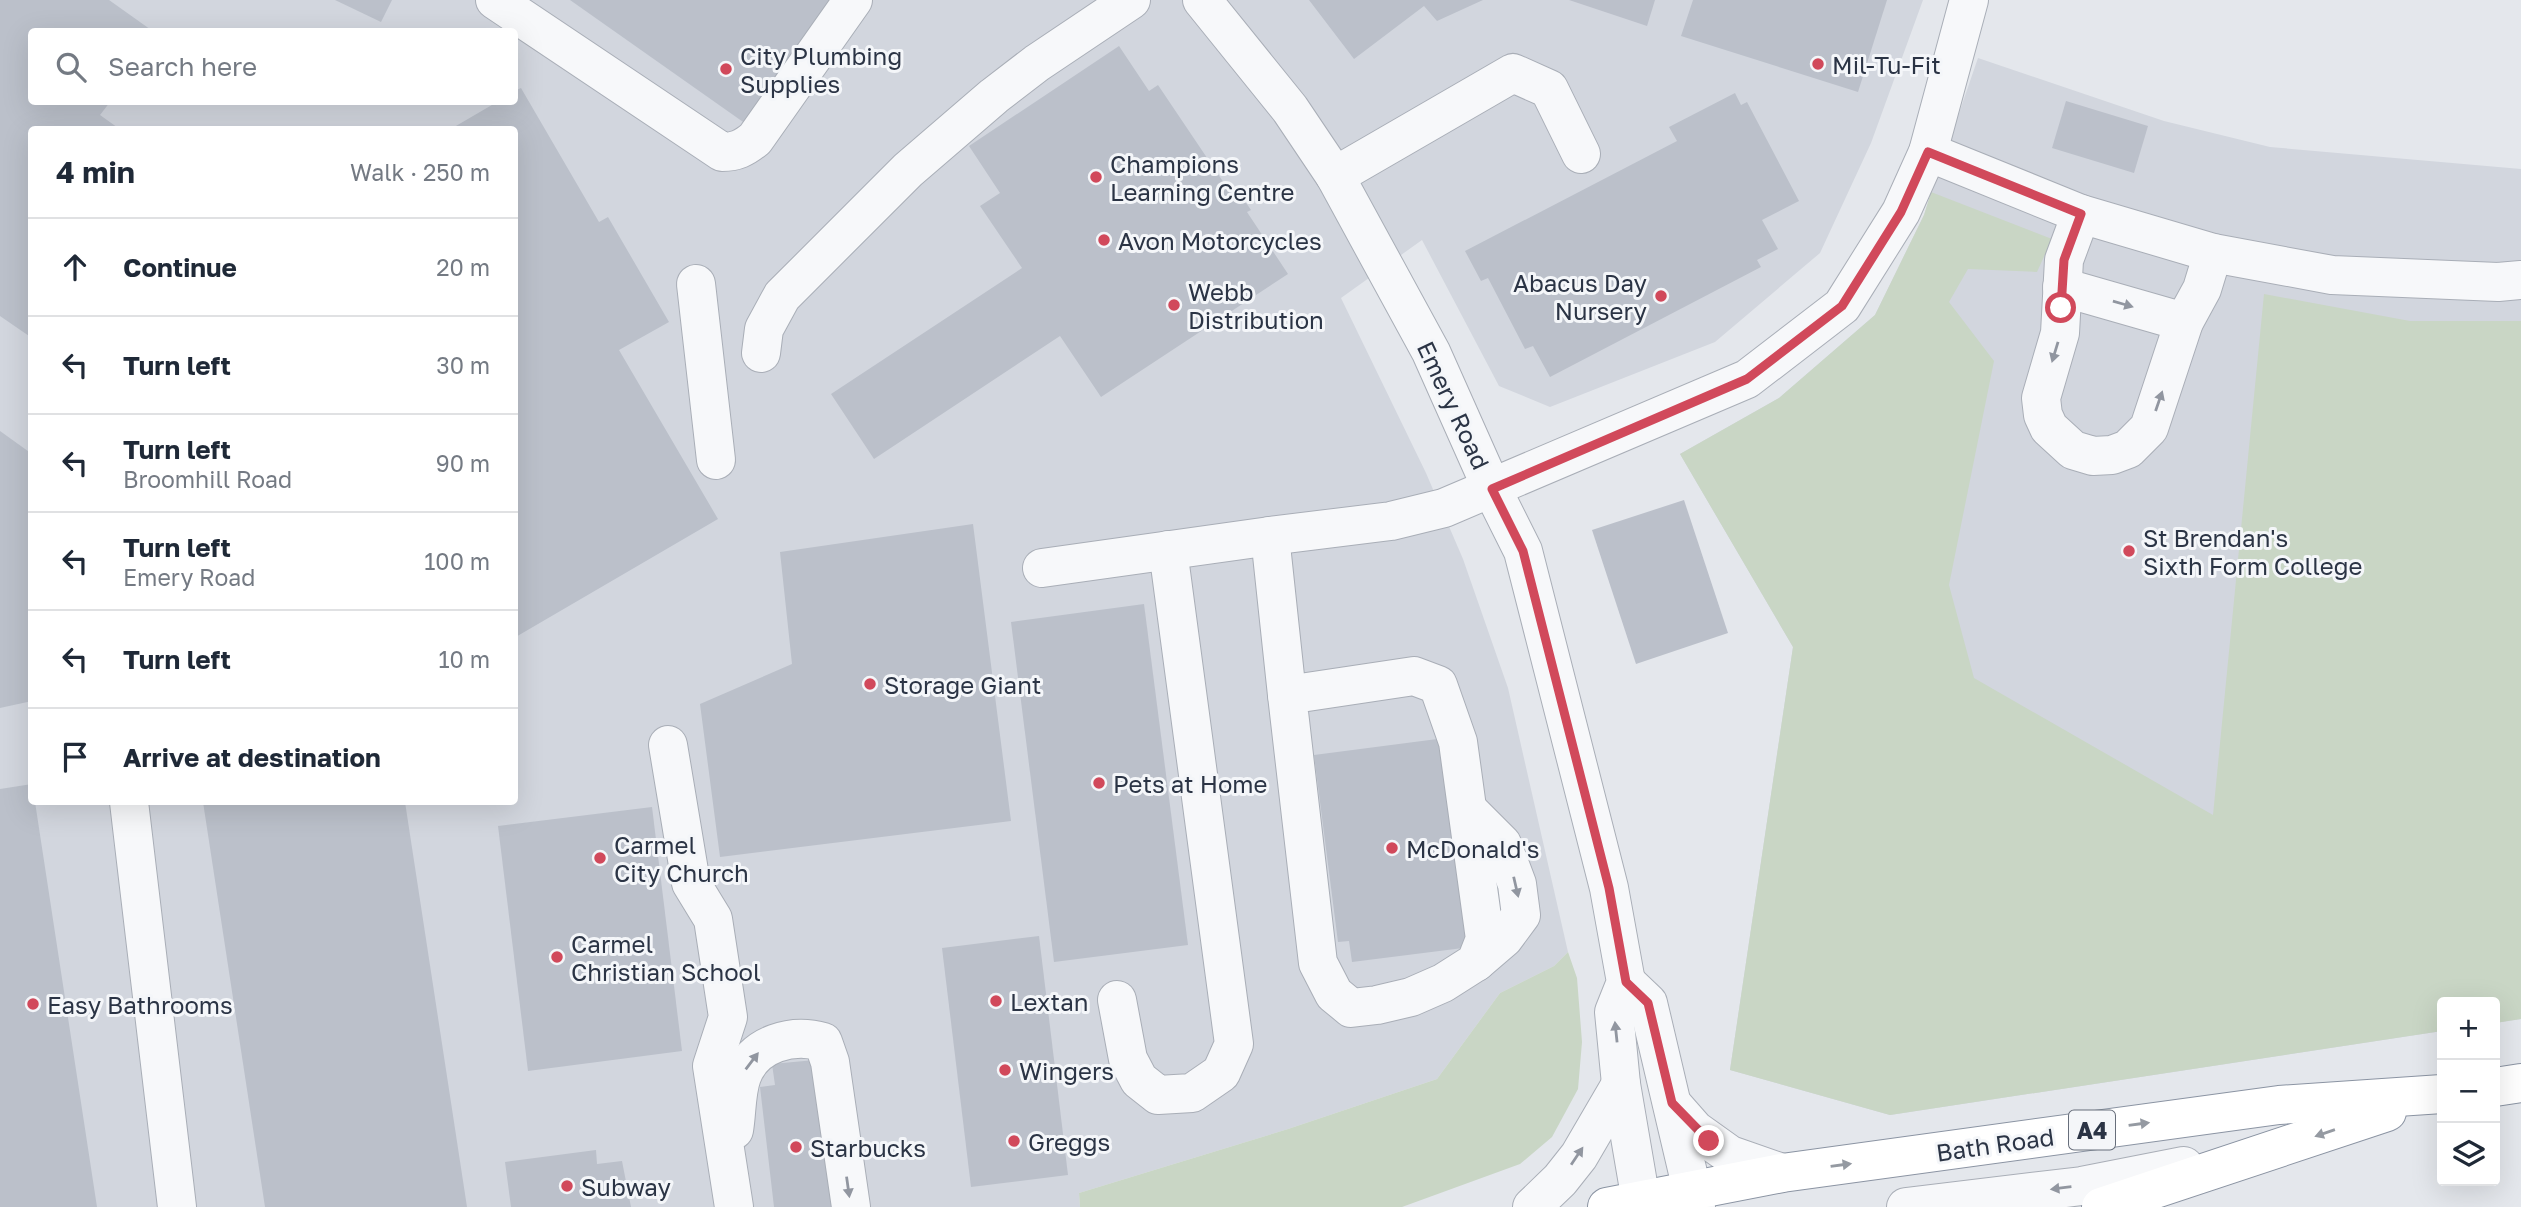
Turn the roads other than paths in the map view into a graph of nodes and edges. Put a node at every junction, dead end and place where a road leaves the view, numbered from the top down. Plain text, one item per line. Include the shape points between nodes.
1 (495, 0) edge
2 (853, 0) edge
3 (1131, 0) edge
4 (1969, 0) edge
5 (1205, 1) edge
6 (1928, 152) junction
7 (1581, 154) dead end
8 (1335, 176) junction
9 (2081, 214) junction
10 (2213, 253) junction
11 (2521, 280) edge
12 (696, 284) dead end
13 (2062, 287) junction
14 (2185, 322) junction
15 (761, 354) dead end
16 (716, 460) dead end
17 (1492, 489) junction
18 (1270, 536) junction
19 (1168, 550) junction
20 (1042, 568) dead end
21 (1287, 695) junction
22 (668, 745) dead end
23 (129, 805) edge
24 (1626, 982) junction
25 (1117, 1000) dead end
26 (2521, 1083) edge
27 (1621, 1084) junction
28 (2500, 1086) edge
29 (2437, 1095) edge
30 (2437, 1096) edge
31 (1672, 1103) junction
32 (2272, 1150) junction
33 (1782, 1173) junction
34 (731, 1190) edge
35 (1695, 1198) edge
36 (1635, 1205) edge
37 (177, 1207) edge
38 (851, 1207) edge
39 (1532, 1207) edge
40 (1906, 1207) edge
41 (2101, 1207) edge

1 - 2 street via 722,152 733,152 755,139
3 - 15 street via 1037,63 908,170 782,296 764,329
4 - 6 street
5 - 8 street, Emery Road via 1290,109
6 - 9 street
6 - 17 street via 1901,212 1842,306 1747,379
7 - 8 street via 1549,89 1513,73
8 - 17 street, Emery Road via 1431,352
9 - 10 street
9 - 13 street via 2064,260
10 - 11 street via 2332,275
10 - 14 street
12 - 16 street
13 -> 14 street
13 -> 14 street via 2060,333 2041,398 2043,415 2049,428 2073,450 2093,456 2128,449 2149,428
17 - 18 street via 1391,522
17 - 24 street, Emery Road via 1523,551 1609,888
18 - 19 street
18 - 21 street
19 - 20 street
19 - 25 street via 1234,1044 1221,1073 1192,1093 1158,1095 1139,1080 1128,1059
21 -> 21 street via 1414,676 1438,685 1458,742 1468,810 1502,844 1517,884 1521,915 1504,938 1443,983 1410,997 1351,1008 1334,994 1318,963
22 - 34 street via 691,883 713,919 728,1017 712,1066
23 - 37 street
27 -> 24 street via 1614,1013
24 - 31 street via 1648,1003
26 - 28 highway
27 - 36 street
39 -> 27 street via 1579,1156
33 -> 29 highway, Bath Road / A4 via 2279,1105
30 -> 32 highway, Bath Road / A4
31 - 33 street via 1709,1141 1730,1155
31 - 35 street
32 -> 40 street, Bath Road via 2082,1186
32 - 41 highway, Bath Road / A4
33 - 35 highway, Bath Road / A4
34 -> 38 street via 741,1076 755,1053 777,1042 807,1037 823,1042 830,1062
35 - 36 highway, Bath Road / A4

